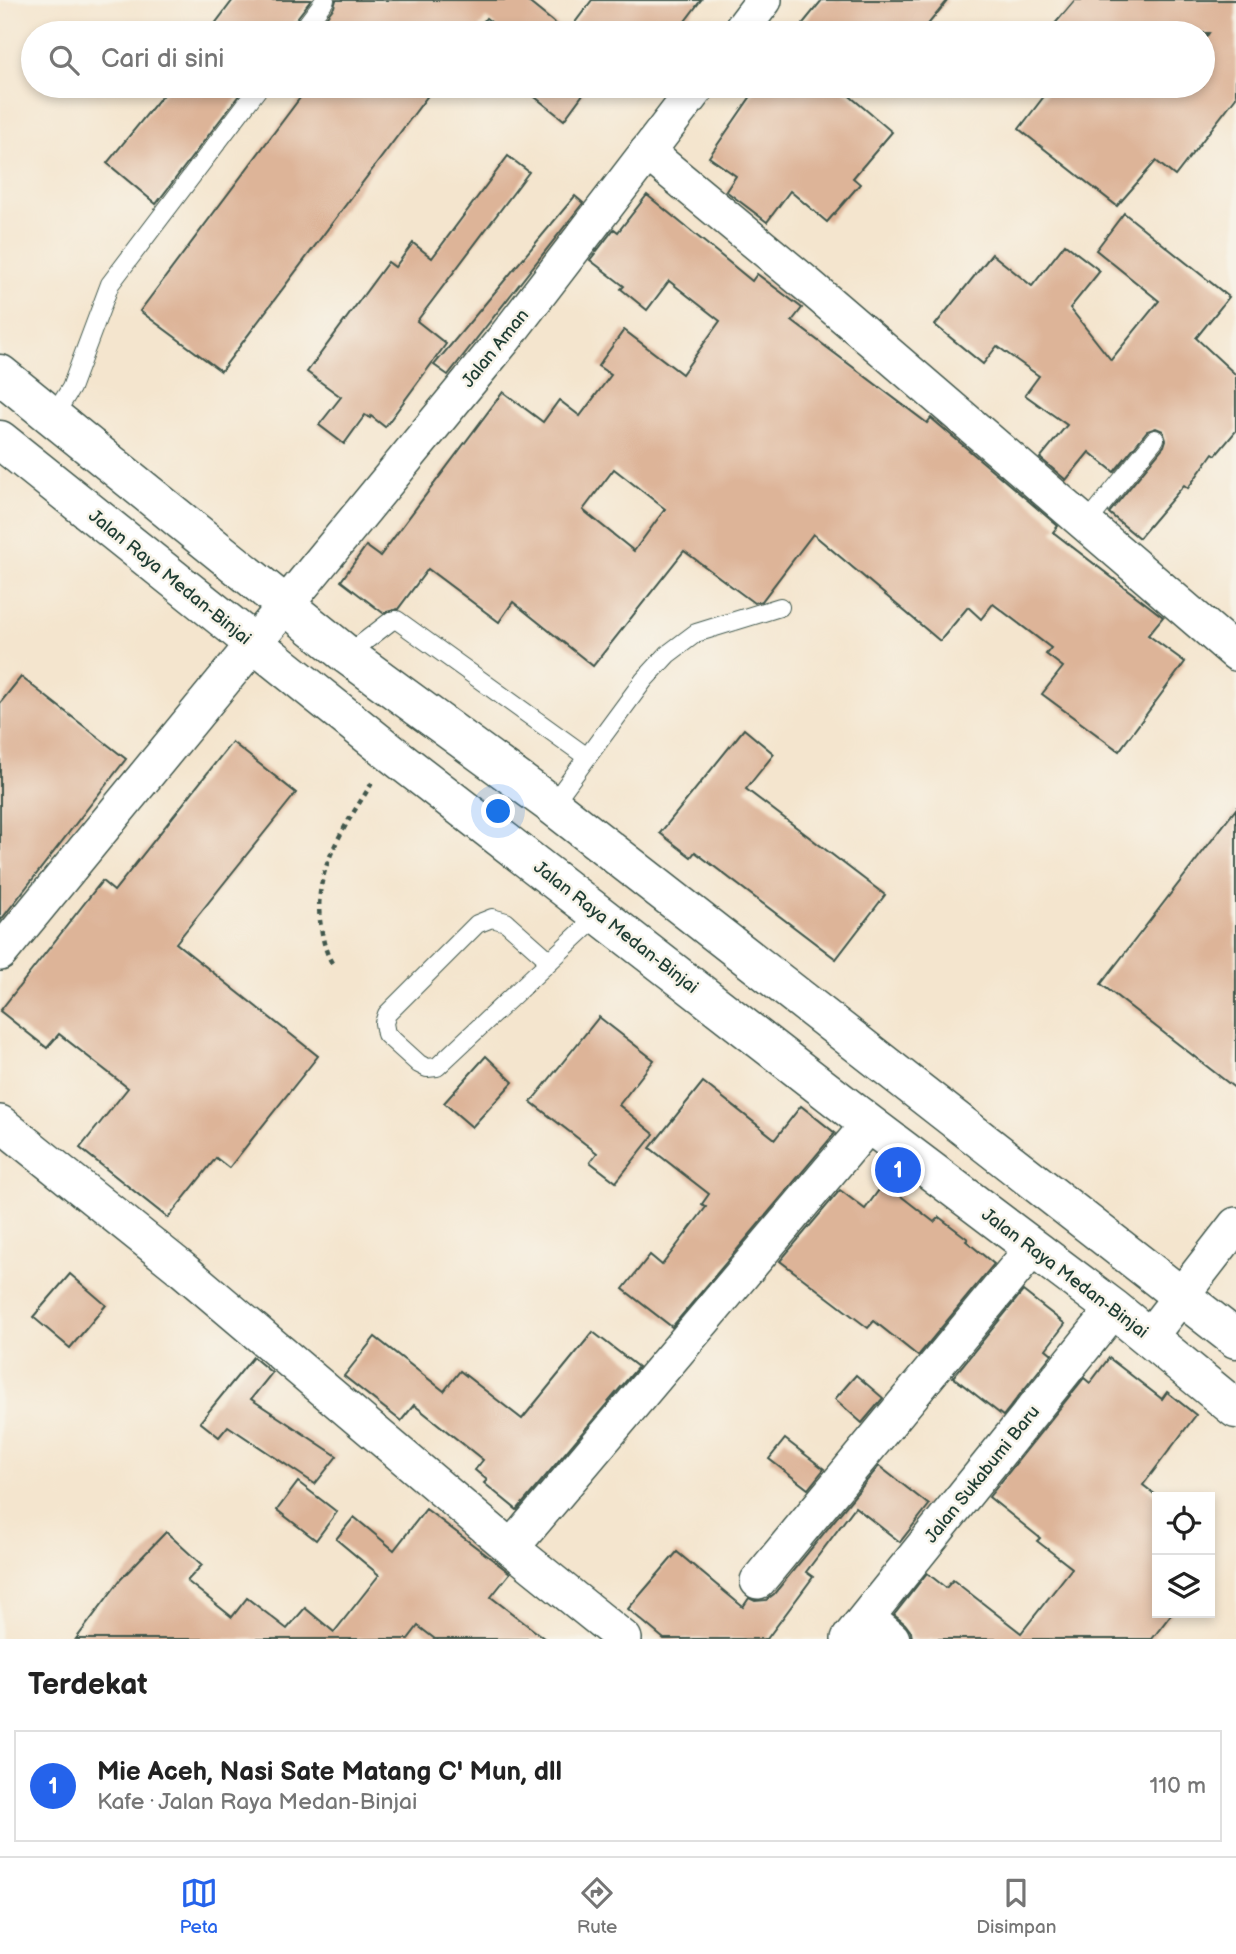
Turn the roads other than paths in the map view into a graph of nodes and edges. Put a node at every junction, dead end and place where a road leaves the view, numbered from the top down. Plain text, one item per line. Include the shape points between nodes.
1 (325, 0) edge
2 (764, 0) edge
3 (309, 21) edge
4 (747, 21) edge
5 (251, 98) edge
6 (689, 98) edge
7 (647, 152) junction
8 (0, 374) edge
9 (53, 417) junction
10 (1155, 439) dead end
11 (0, 440) edge
12 (1086, 524) junction
13 (285, 603) junction
14 (780, 607) dead end
15 (253, 643) junction
16 (1236, 653) edge
17 (347, 655) junction
18 (587, 757) junction
19 (552, 805) junction
20 (600, 914) junction
21 (0, 953) edge
22 (550, 961) junction
23 (0, 1123) edge
24 (869, 1124) junction
25 (1236, 1224) edge
26 (1033, 1248) junction
27 (1182, 1297) junction
28 (1114, 1309) junction
29 (1149, 1337) junction
30 (1236, 1339) edge
31 (1236, 1409) edge
32 (511, 1548) junction
33 (758, 1581) dead end
34 (603, 1632) edge
35 (869, 1632) edge

1 - 3 lane
2 - 4 street
5 - 9 lane via 110,284 71,388
6 - 7 street, Jalan Aman
7 - 12 street
7 - 13 street, Jalan Aman via 504,339
8 - 9 highway
9 - 13 highway
10 - 12 lane
11 - 15 highway, Jalan Raya Medan-Binjai
12 - 16 street
13 - 15 street, Jalan Aman
13 - 17 highway
14 - 18 lane via 696,633 668,654
15 - 20 highway, Jalan Raya Medan-Binjai
15 - 21 street, Jalan Aman
17 - 18 lane via 397,620
17 - 19 highway
18 - 19 lane
19 - 27 highway
20 - 22 lane
20 - 24 highway, Jalan Raya Medan-Binjai
22 - 22 lane via 506,922 492,918 477,924 387,1014 386,1034 419,1064 437,1067
23 - 32 street via 182,1269
24 - 26 highway, Jalan Raya Medan-Binjai
24 - 32 street
25 - 27 street
26 - 28 highway, Jalan Raya Medan-Binjai
26 - 33 street
27 - 29 street
27 - 30 highway
28 - 29 highway, Jalan Raya Medan-Binjai
28 - 35 street, Jalan Sukabumi Baru
29 - 31 highway, Jalan Raya Medan-Binjai
32 - 34 street

